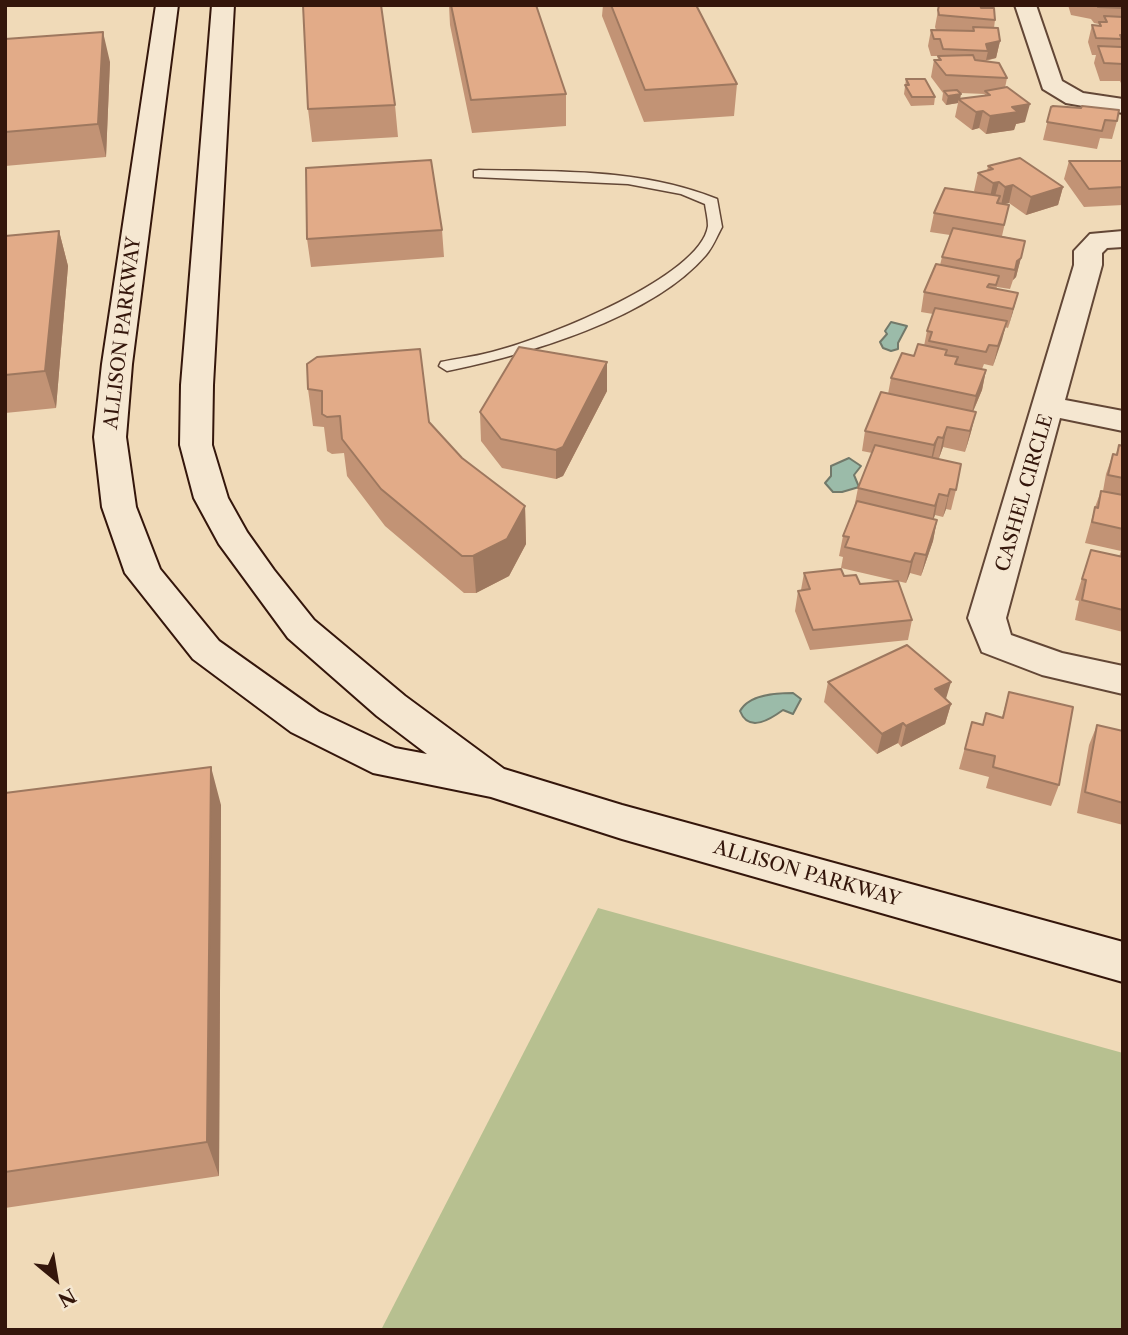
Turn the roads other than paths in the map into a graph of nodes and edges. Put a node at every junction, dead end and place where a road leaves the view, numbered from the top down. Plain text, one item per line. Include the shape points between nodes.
1 (167, 5) edge
2 (223, 5) edge
3 (1025, 5) edge
4 (1123, 106) edge
5 (478, 174) dead end
6 (1123, 239) edge
7 (447, 366) dead end
8 (1050, 406) junction
9 (1123, 421) edge
10 (1123, 680) edge
11 (492, 780) junction
12 (1123, 962) edge

1 - 11 street, ALLISON PARKWAY via 110,437 119,507 143,573 206,650 305,722 387,762
2 - 11 street, ALLISON PARKWAY via 197,385 196,445 211,498 231,536 301,629 391,706
3 - 4 street via 1051,84 1059,93
5 - 7 lane via 616,179 675,188 712,202 717,211 710,238 681,273 621,307 506,354
6 - 8 street, CASHEL CIRCLE via 1100,240 1088,251
8 - 9 street
8 - 10 street, CASHEL CIRCLE via 987,618 995,643
11 - 12 street, ALLISON PARKWAY via 622,822

